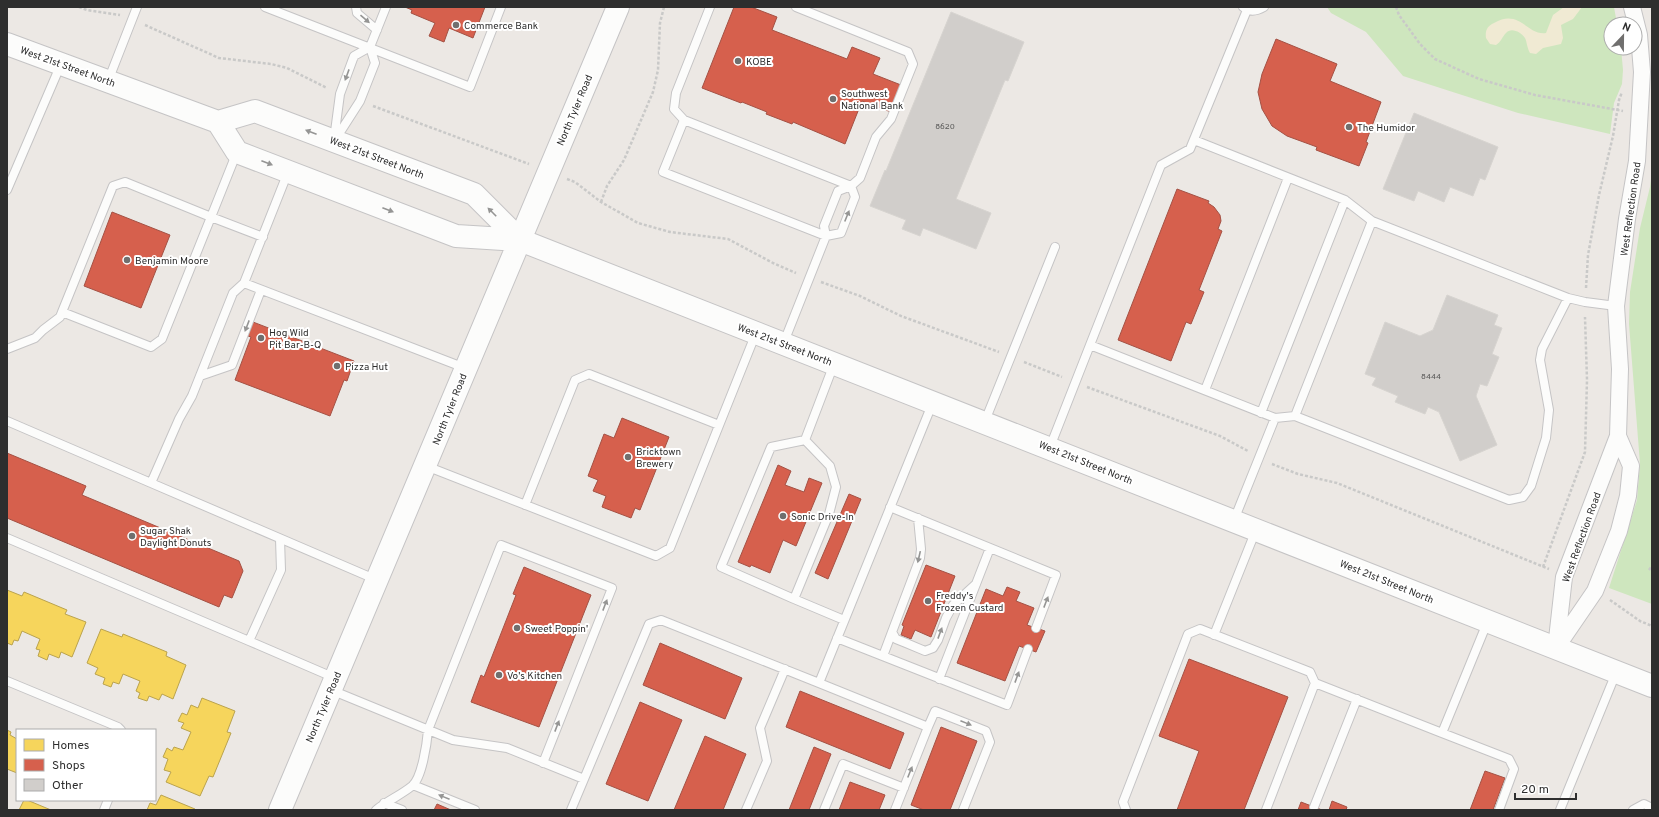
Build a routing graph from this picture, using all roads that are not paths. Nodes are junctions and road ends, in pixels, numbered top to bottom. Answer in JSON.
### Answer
{"nodes":[{"id":1,"x":136,"y":7,"type":"edge"},
{"id":2,"x":265,"y":7,"type":"edge"},
{"id":3,"x":356,"y":7,"type":"edge"},
{"id":4,"x":386,"y":7,"type":"edge"},
{"id":5,"x":501,"y":7,"type":"edge"},
{"id":6,"x":618,"y":7,"type":"edge"},
{"id":7,"x":710,"y":7,"type":"edge"},
{"id":8,"x":796,"y":7,"type":"edge"},
{"id":9,"x":1264,"y":7,"type":"edge"},
{"id":10,"x":1632,"y":7,"type":"edge"},
{"id":11,"x":1245,"y":8,"type":"edge"},
{"id":12,"x":377,"y":30,"type":"junction"},
{"id":13,"x":7,"y":44,"type":"edge"},
{"id":14,"x":370,"y":47,"type":"junction"},
{"id":15,"x":61,"y":63,"type":"junction"},
{"id":16,"x":108,"y":81,"type":"junction"},
{"id":17,"x":684,"y":120,"type":"junction"},
{"id":18,"x":218,"y":122,"type":"junction"},
{"id":19,"x":1194,"y":140,"type":"junction"},
{"id":20,"x":334,"y":141,"type":"junction"},
{"id":21,"x":237,"y":152,"type":"junction"},
{"id":22,"x":289,"y":172,"type":"junction"},
{"id":23,"x":10,"y":176,"type":"edge"},
{"id":24,"x":1288,"y":178,"type":"junction"},
{"id":25,"x":851,"y":186,"type":"junction"},
{"id":26,"x":7,"y":190,"type":"edge"},
{"id":27,"x":1345,"y":200,"type":"junction"},
{"id":28,"x":211,"y":217,"type":"junction"},
{"id":29,"x":1372,"y":221,"type":"junction"},
{"id":30,"x":826,"y":236,"type":"junction"},
{"id":31,"x":262,"y":237,"type":"junction"},
{"id":32,"x":520,"y":240,"type":"junction"},
{"id":33,"x":1055,"y":247,"type":"dead end"},
{"id":34,"x":244,"y":283,"type":"junction"},
{"id":35,"x":261,"y":290,"type":"junction"},
{"id":36,"x":1568,"y":298,"type":"junction"},
{"id":37,"x":1616,"y":306,"type":"junction"},
{"id":38,"x":62,"y":312,"type":"junction"},
{"id":39,"x":756,"y":333,"type":"junction"},
{"id":40,"x":784,"y":343,"type":"junction"},
{"id":41,"x":1090,"y":346,"type":"junction"},
{"id":42,"x":7,"y":349,"type":"edge"},
{"id":43,"x":834,"y":363,"type":"junction"},
{"id":44,"x":466,"y":368,"type":"junction"},
{"id":45,"x":200,"y":376,"type":"junction"},
{"id":46,"x":1205,"y":390,"type":"junction"},
{"id":47,"x":933,"y":402,"type":"junction"},
{"id":48,"x":1261,"y":413,"type":"junction"},
{"id":49,"x":1295,"y":416,"type":"junction"},
{"id":50,"x":1275,"y":418,"type":"junction"},
{"id":51,"x":7,"y":421,"type":"edge"},
{"id":52,"x":984,"y":422,"type":"junction"},
{"id":53,"x":720,"y":425,"type":"junction"},
{"id":54,"x":1618,"y":436,"type":"junction"},
{"id":55,"x":806,"y":440,"type":"junction"},
{"id":56,"x":1050,"y":448,"type":"junction"},
{"id":57,"x":426,"y":465,"type":"junction"},
{"id":58,"x":152,"y":483,"type":"junction"},
{"id":59,"x":525,"y":504,"type":"junction"},
{"id":60,"x":890,"y":507,"type":"junction"},
{"id":61,"x":918,"y":518,"type":"junction"},
{"id":62,"x":1234,"y":521,"type":"junction"},
{"id":63,"x":1256,"y":529,"type":"junction"},
{"id":64,"x":7,"y":538,"type":"edge"},
{"id":65,"x":280,"y":539,"type":"junction"},
{"id":66,"x":990,"y":548,"type":"junction"},
{"id":67,"x":377,"y":580,"type":"junction"},
{"id":68,"x":976,"y":584,"type":"junction"},
{"id":69,"x":794,"y":599,"type":"junction"},
{"id":70,"x":844,"y":620,"type":"junction"},
{"id":71,"x":1487,"y":621,"type":"junction"},
{"id":72,"x":1036,"y":628,"type":"dead end"},
{"id":73,"x":892,"y":632,"type":"junction"},
{"id":74,"x":1214,"y":635,"type":"junction"},
{"id":75,"x":837,"y":638,"type":"junction"},
{"id":76,"x":249,"y":642,"type":"junction"},
{"id":77,"x":1556,"y":648,"type":"junction"},
{"id":78,"x":1028,"y":649,"type":"dead end"},
{"id":79,"x":883,"y":656,"type":"junction"},
{"id":80,"x":785,"y":669,"type":"junction"},
{"id":81,"x":1616,"y":672,"type":"junction"},
{"id":82,"x":939,"y":679,"type":"junction"},
{"id":83,"x":7,"y":681,"type":"edge"},
{"id":84,"x":819,"y":683,"type":"junction"},
{"id":85,"x":1315,"y":683,"type":"junction"},
{"id":86,"x":333,"y":684,"type":"junction"},
{"id":87,"x":1652,"y":686,"type":"edge"},
{"id":88,"x":1357,"y":699,"type":"junction"},
{"id":89,"x":928,"y":727,"type":"junction"},
{"id":90,"x":120,"y":729,"type":"edge"},
{"id":91,"x":428,"y":730,"type":"junction"},
{"id":92,"x":1442,"y":733,"type":"junction"},
{"id":93,"x":543,"y":762,"type":"junction"},
{"id":94,"x":584,"y":779,"type":"junction"},
{"id":95,"x":413,"y":785,"type":"junction"},
{"id":96,"x":904,"y":788,"type":"junction"},
{"id":97,"x":384,"y":803,"type":"junction"},
{"id":98,"x":1314,"y":807,"type":"dead end"},
{"id":99,"x":1652,"y":808,"type":"edge"},
{"id":100,"x":280,"y":810,"type":"edge"},
{"id":101,"x":376,"y":810,"type":"edge"},
{"id":102,"x":402,"y":810,"type":"edge"},
{"id":103,"x":475,"y":810,"type":"edge"},
{"id":104,"x":571,"y":810,"type":"edge"},
{"id":105,"x":746,"y":810,"type":"edge"},
{"id":106,"x":824,"y":810,"type":"edge"},
{"id":107,"x":895,"y":810,"type":"edge"},
{"id":108,"x":963,"y":810,"type":"edge"},
{"id":109,"x":1126,"y":810,"type":"edge"},
{"id":110,"x":1266,"y":810,"type":"edge"},
{"id":111,"x":1499,"y":810,"type":"edge"},
{"id":112,"x":1560,"y":810,"type":"edge"},
{"id":113,"x":1633,"y":810,"type":"edge"}],
"edges":[{"from":1,"to":16,"type":"lane"},
{"from":2,"to":14,"type":"lane"},
{"from":3,"to":12,"type":"lane","one_way":true},
{"from":4,"to":12,"type":"lane"},
{"from":5,"to":14,"type":"lane"},
{"from":6,"to":32,"type":"main road","name":"North Tyler Road"},
{"from":7,"to":17,"type":"lane"},
{"from":8,"to":25,"type":"lane"},
{"from":9,"to":11,"type":"lane"},
{"from":10,"to":37,"type":"street","name":"West Reflection Road"},
{"from":11,"to":19,"type":"lane"},
{"from":12,"to":14,"type":"lane"},
{"from":13,"to":15,"type":"main road","name":"West 21st Street North"},
{"from":14,"to":20,"type":"lane"},
{"from":14,"to":20,"type":"lane","one_way":true},
{"from":15,"to":16,"type":"main road","name":"West 21st Street North"},
{"from":15,"to":23,"type":"lane"},
{"from":16,"to":18,"type":"main road","name":"West 21st Street North"},
{"from":17,"to":25,"type":"lane"},
{"from":17,"to":30,"type":"lane"},
{"from":20,"to":18,"type":"main road","name":"West 21st Street North","one_way":true},
{"from":18,"to":21,"type":"main road"},
{"from":19,"to":24,"type":"lane"},
{"from":19,"to":41,"type":"lane"},
{"from":32,"to":20,"type":"main road","name":"West 21st Street North","one_way":true},
{"from":21,"to":22,"type":"main road","name":"West 21st Street North","one_way":true},
{"from":21,"to":28,"type":"lane"},
{"from":22,"to":31,"type":"lane"},
{"from":22,"to":32,"type":"main road","name":"West 21st Street North","one_way":true},
{"from":23,"to":26,"type":"lane"},
{"from":24,"to":27,"type":"lane"},
{"from":24,"to":46,"type":"lane"},
{"from":25,"to":30,"type":"lane"},
{"from":30,"to":25,"type":"lane","one_way":true},
{"from":27,"to":29,"type":"lane"},
{"from":27,"to":48,"type":"lane"},
{"from":28,"to":31,"type":"lane"},
{"from":28,"to":38,"type":"lane"},
{"from":28,"to":38,"type":"lane"},
{"from":29,"to":36,"type":"lane"},
{"from":29,"to":49,"type":"lane"},
{"from":30,"to":40,"type":"lane"},
{"from":31,"to":34,"type":"lane"},
{"from":32,"to":39,"type":"main road","name":"West 21st Street North"},
{"from":32,"to":44,"type":"main road","name":"North Tyler Road"},
{"from":33,"to":52,"type":"lane"},
{"from":34,"to":35,"type":"lane"},
{"from":34,"to":45,"type":"lane"},
{"from":35,"to":44,"type":"lane"},
{"from":35,"to":45,"type":"lane","one_way":true},
{"from":36,"to":37,"type":"lane"},
{"from":36,"to":49,"type":"lane"},
{"from":37,"to":54,"type":"street","name":"West Reflection Road"},
{"from":38,"to":42,"type":"lane"},
{"from":39,"to":40,"type":"main road","name":"West 21st Street North"},
{"from":39,"to":53,"type":"lane"},
{"from":40,"to":43,"type":"main road","name":"West 21st Street North"},
{"from":41,"to":46,"type":"lane"},
{"from":41,"to":56,"type":"lane"},
{"from":43,"to":47,"type":"main road","name":"West 21st Street North"},
{"from":43,"to":55,"type":"lane"},
{"from":44,"to":57,"type":"main road","name":"North Tyler Road"},
{"from":45,"to":58,"type":"lane"},
{"from":46,"to":48,"type":"lane"},
{"from":47,"to":52,"type":"main road","name":"West 21st Street North"},
{"from":47,"to":60,"type":"lane"},
{"from":48,"to":50,"type":"lane"},
{"from":49,"to":50,"type":"lane"},
{"from":50,"to":62,"type":"lane"},
{"from":51,"to":58,"type":"lane"},
{"from":52,"to":56,"type":"main road","name":"West 21st Street North"},
{"from":53,"to":59,"type":"lane"},
{"from":53,"to":59,"type":"lane"},
{"from":54,"to":77,"type":"street","name":"West Reflection Road"},
{"from":54,"to":77,"type":"street","name":"West Reflection Road"},
{"from":55,"to":69,"type":"lane"},
{"from":55,"to":69,"type":"lane"},
{"from":56,"to":62,"type":"main road","name":"West 21st Street North"},
{"from":57,"to":59,"type":"lane"},
{"from":57,"to":67,"type":"main road","name":"North Tyler Road"},
{"from":58,"to":65,"type":"lane"},
{"from":60,"to":61,"type":"lane"},
{"from":60,"to":70,"type":"lane"},
{"from":61,"to":66,"type":"lane"},
{"from":61,"to":73,"type":"lane","one_way":true},
{"from":62,"to":63,"type":"main road","name":"West 21st Street North"},
{"from":63,"to":71,"type":"main road","name":"West 21st Street North"},
{"from":63,"to":74,"type":"lane"},
{"from":64,"to":76,"type":"lane"},
{"from":65,"to":67,"type":"lane"},
{"from":65,"to":76,"type":"lane"},
{"from":66,"to":68,"type":"lane"},
{"from":72,"to":66,"type":"lane","one_way":true},
{"from":67,"to":86,"type":"main road","name":"North Tyler Road"},
{"from":73,"to":68,"type":"lane","one_way":true},
{"from":68,"to":82,"type":"lane"},
{"from":69,"to":70,"type":"lane"},
{"from":70,"to":75,"type":"lane"},
{"from":71,"to":77,"type":"main road","name":"West 21st Street North"},
{"from":71,"to":92,"type":"lane"},
{"from":73,"to":79,"type":"lane"},
{"from":74,"to":85,"type":"lane"},
{"from":74,"to":109,"type":"lane"},
{"from":75,"to":79,"type":"lane"},
{"from":75,"to":84,"type":"lane"},
{"from":76,"to":86,"type":"lane"},
{"from":77,"to":81,"type":"main road","name":"West 21st Street North"},
{"from":82,"to":78,"type":"lane","one_way":true},
{"from":79,"to":82,"type":"lane"},
{"from":80,"to":84,"type":"lane"},
{"from":80,"to":94,"type":"lane"},
{"from":80,"to":105,"type":"lane"},
{"from":81,"to":87,"type":"main road","name":"West 21st Street North"},
{"from":81,"to":112,"type":"lane"},
{"from":83,"to":90,"type":"lane"},
{"from":84,"to":89,"type":"lane"},
{"from":85,"to":88,"type":"lane"},
{"from":85,"to":110,"type":"lane"},
{"from":86,"to":91,"type":"lane"},
{"from":86,"to":100,"type":"main road","name":"North Tyler Road"},
{"from":88,"to":92,"type":"lane"},
{"from":88,"to":98,"type":"lane"},
{"from":96,"to":89,"type":"lane","one_way":true},
{"from":89,"to":108,"type":"lane","one_way":true},
{"from":91,"to":93,"type":"lane"},
{"from":93,"to":91,"type":"lane","one_way":true},
{"from":91,"to":95,"type":"lane"},
{"from":92,"to":111,"type":"lane"},
{"from":93,"to":94,"type":"lane"},
{"from":94,"to":104,"type":"lane"},
{"from":95,"to":97,"type":"lane"},
{"from":103,"to":95,"type":"lane","one_way":true},
{"from":96,"to":106,"type":"lane"},
{"from":96,"to":107,"type":"lane"},
{"from":97,"to":101,"type":"lane"},
{"from":97,"to":102,"type":"lane"},
{"from":99,"to":113,"type":"lane"}]}
